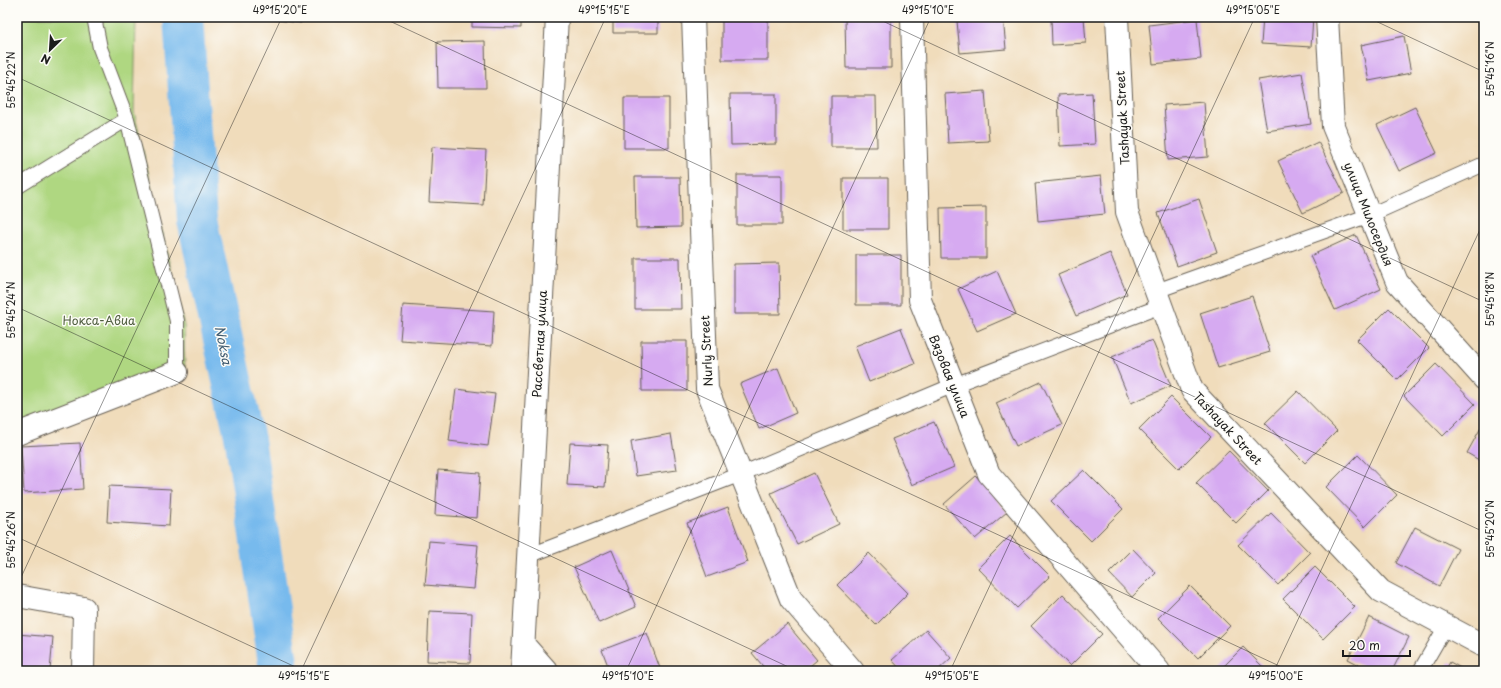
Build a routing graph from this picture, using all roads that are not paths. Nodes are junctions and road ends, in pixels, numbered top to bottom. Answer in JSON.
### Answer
{"nodes":[{"id":1,"x":94,"y":17,"type":"edge"},
{"id":2,"x":557,"y":17,"type":"edge"},
{"id":3,"x":693,"y":17,"type":"edge"},
{"id":4,"x":912,"y":17,"type":"edge"},
{"id":5,"x":1117,"y":17,"type":"edge"},
{"id":6,"x":1327,"y":17,"type":"edge"},
{"id":7,"x":127,"y":119,"type":"junction"},
{"id":8,"x":1484,"y":164,"type":"edge"},
{"id":9,"x":17,"y":187,"type":"edge"},
{"id":10,"x":1370,"y":215,"type":"junction"},
{"id":11,"x":1158,"y":298,"type":"junction"},
{"id":12,"x":177,"y":372,"type":"joint"},
{"id":13,"x":1484,"y":379,"type":"edge"},
{"id":14,"x":954,"y":385,"type":"junction"},
{"id":15,"x":17,"y":434,"type":"edge"},
{"id":16,"x":741,"y":474,"type":"junction"},
{"id":17,"x":528,"y":556,"type":"junction"},
{"id":18,"x":17,"y":596,"type":"edge"},
{"id":19,"x":1446,"y":626,"type":"junction"},
{"id":20,"x":524,"y":645,"type":"junction"},
{"id":21,"x":1484,"y":646,"type":"edge"},
{"id":22,"x":83,"y":671,"type":"edge"},
{"id":23,"x":522,"y":671,"type":"edge"},
{"id":24,"x":547,"y":671,"type":"edge"},
{"id":25,"x":853,"y":671,"type":"edge"},
{"id":26,"x":1159,"y":671,"type":"edge"},
{"id":27,"x":1420,"y":671,"type":"edge"}],
"edges":[{"from":1,"to":7,"type":"lane"},
{"from":2,"to":17,"type":"street","name":"Рассветная улица"},
{"from":3,"to":16,"type":"street","name":"Nurly Street"},
{"from":4,"to":14,"type":"street","name":"Вязовая улица"},
{"from":5,"to":11,"type":"street","name":"Tashayak Street"},
{"from":6,"to":10,"type":"street","name":"улица Милосердия"},
{"from":7,"to":9,"type":"lane"},
{"from":7,"to":12,"type":"lane"},
{"from":8,"to":10,"type":"lane"},
{"from":10,"to":11,"type":"lane"},
{"from":10,"to":13,"type":"street","name":"улица Милосердия"},
{"from":11,"to":14,"type":"lane"},
{"from":11,"to":19,"type":"street","name":"Tashayak Street"},
{"from":12,"to":15,"type":"street"},
{"from":14,"to":16,"type":"lane"},
{"from":14,"to":26,"type":"street","name":"Вязовая улица"},
{"from":16,"to":17,"type":"lane"},
{"from":16,"to":25,"type":"street","name":"Nurly Street"},
{"from":17,"to":20,"type":"street","name":"Рассветная улица"},
{"from":18,"to":22,"type":"street"},
{"from":19,"to":21,"type":"street","name":"Tashayak Street"},
{"from":19,"to":27,"type":"lane"},
{"from":20,"to":23,"type":"street","name":"Рассветная улица"},
{"from":20,"to":24,"type":"street"}]}
